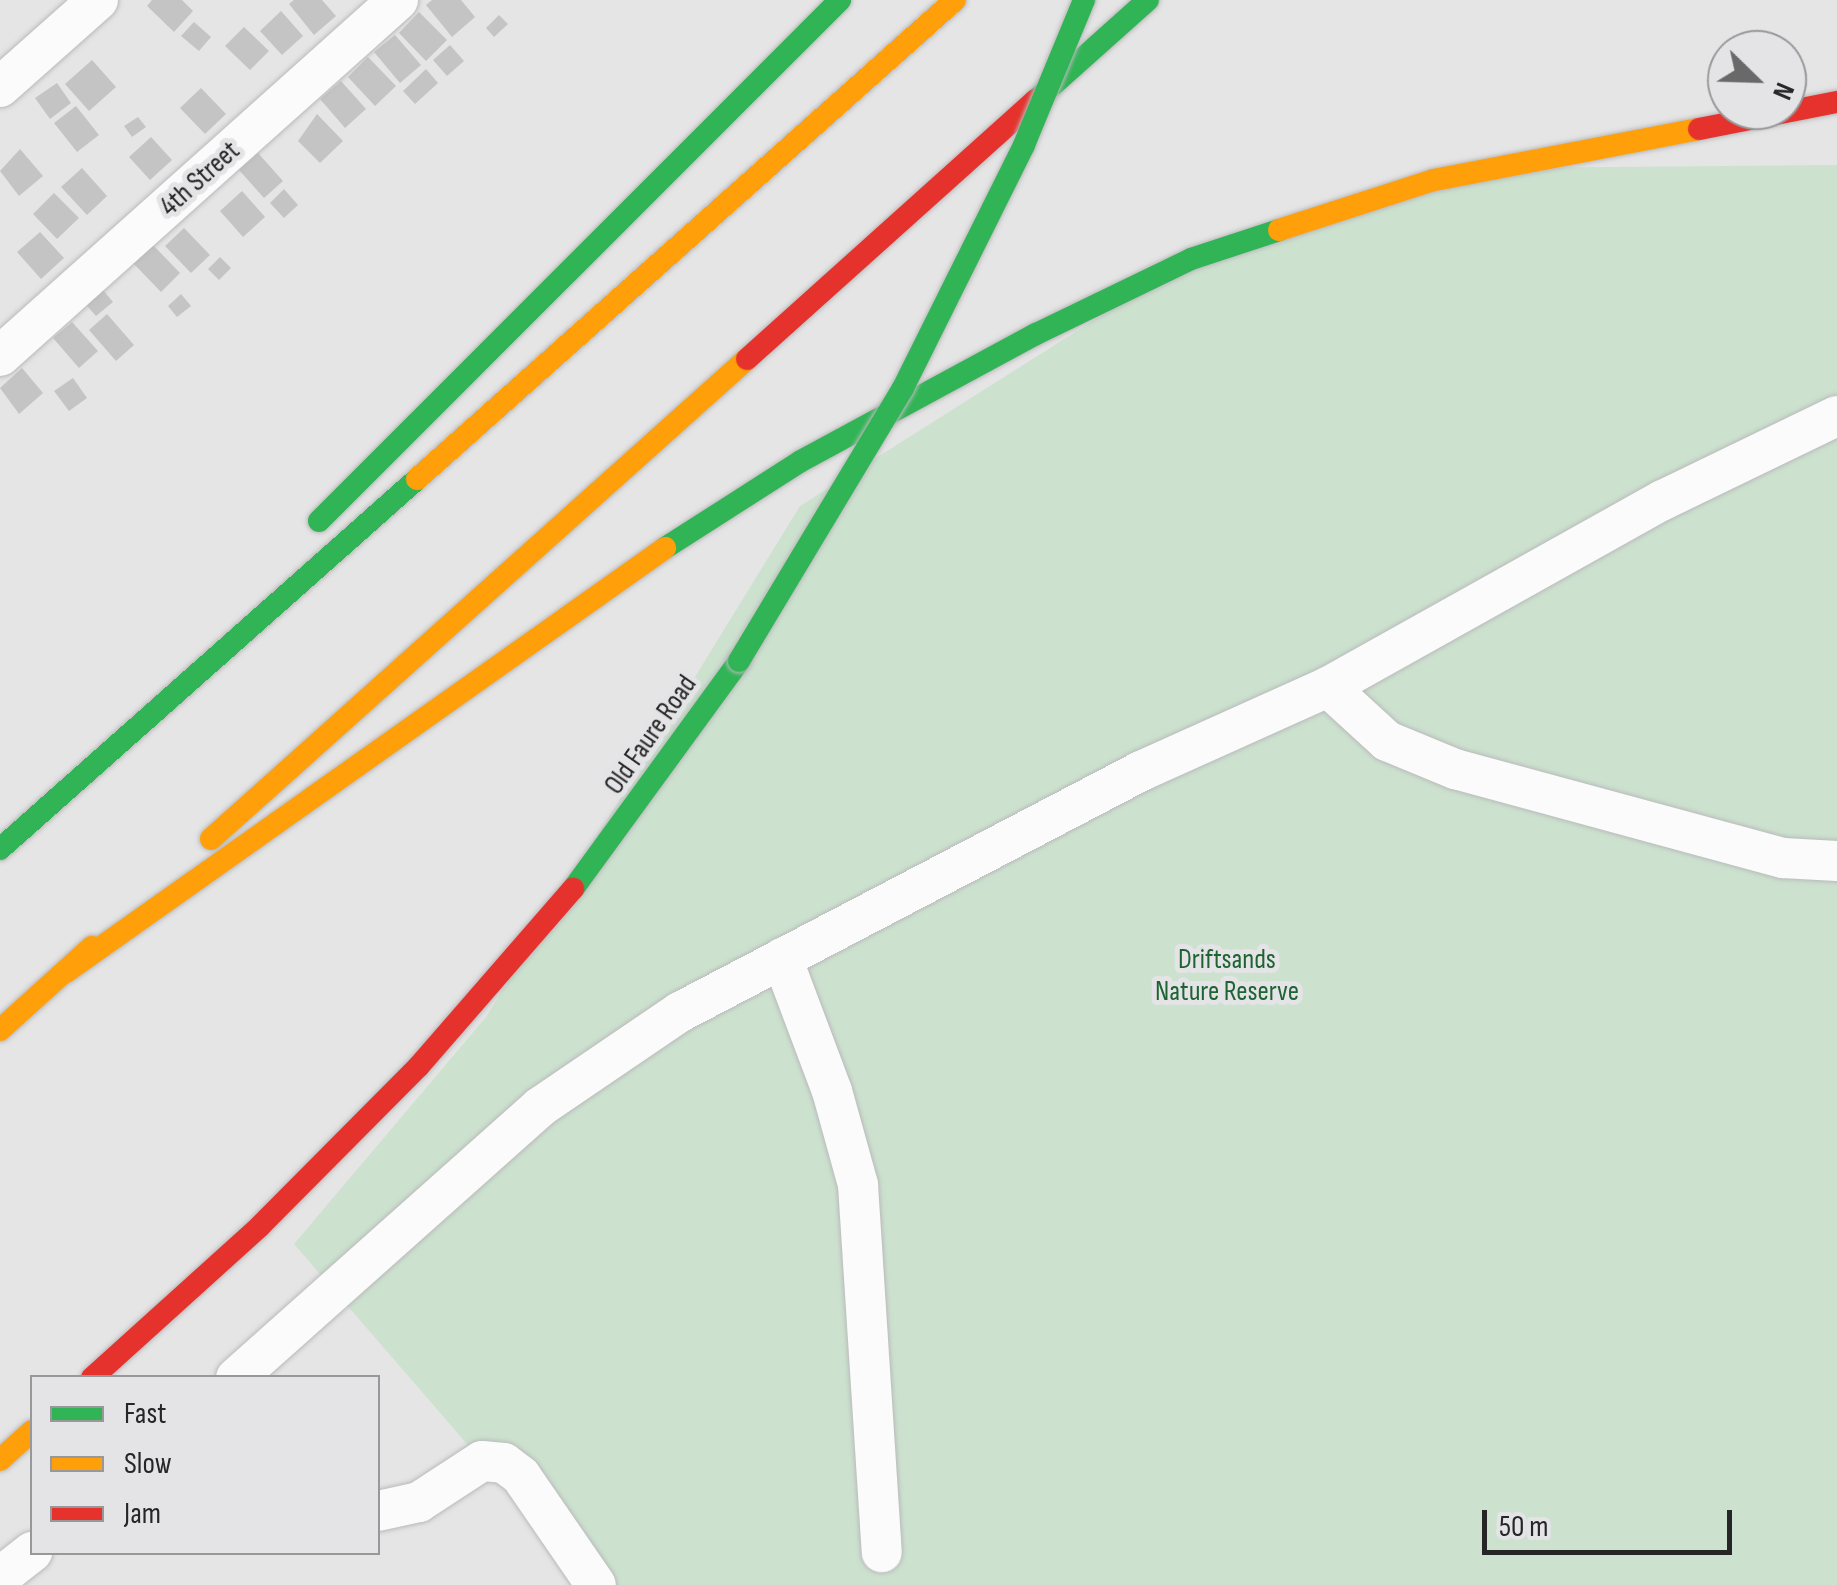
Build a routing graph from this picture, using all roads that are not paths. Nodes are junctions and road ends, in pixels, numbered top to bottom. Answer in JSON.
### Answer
{"nodes":[{"id":1,"x":98,"y":0,"type":"edge"},
{"id":2,"x":398,"y":0,"type":"edge"},
{"id":3,"x":840,"y":0,"type":"edge"},
{"id":4,"x":955,"y":0,"type":"edge"},
{"id":5,"x":1084,"y":0,"type":"edge"},
{"id":6,"x":1148,"y":0,"type":"edge"},
{"id":7,"x":0,"y":87,"type":"edge"},
{"id":8,"x":1837,"y":102,"type":"edge"},
{"id":9,"x":1793,"y":136,"type":"dead end"},
{"id":10,"x":1661,"y":138,"type":"junction"},
{"id":11,"x":0,"y":356,"type":"edge"},
{"id":12,"x":1837,"y":416,"type":"edge"},
{"id":13,"x":226,"y":642,"type":"junction"},
{"id":14,"x":1328,"y":687,"type":"junction"},
{"id":15,"x":0,"y":849,"type":"edge"},
{"id":16,"x":1837,"y":861,"type":"edge"},
{"id":17,"x":782,"y":958,"type":"junction"},
{"id":18,"x":66,"y":972,"type":"junction"},
{"id":19,"x":0,"y":1030,"type":"edge"},
{"id":20,"x":257,"y":1370,"type":"edge"},
{"id":21,"x":95,"y":1375,"type":"edge"},
{"id":22,"x":30,"y":1433,"type":"edge"},
{"id":23,"x":0,"y":1460,"type":"edge"},
{"id":24,"x":380,"y":1510,"type":"edge"},
{"id":25,"x":882,"y":1552,"type":"dead end"},
{"id":26,"x":30,"y":1554,"type":"edge"},
{"id":27,"x":0,"y":1577,"type":"edge"},
{"id":28,"x":596,"y":1585,"type":"edge"}],
"edges":[{"from":1,"to":7,"type":"street"},
{"from":2,"to":11,"type":"street","name":"4th Street"},
{"from":3,"to":13,"type":"main road"},
{"from":4,"to":13,"type":"main road"},
{"from":5,"to":21,"type":"main road","name":"Old Faure Road","bridge":true},
{"from":6,"to":18,"type":"main road"},
{"from":8,"to":10,"type":"main road"},
{"from":9,"to":10,"type":"main road"},
{"from":10,"to":18,"type":"main road"},
{"from":12,"to":14,"type":"street"},
{"from":13,"to":15,"type":"main road"},
{"from":14,"to":16,"type":"street"},
{"from":14,"to":17,"type":"street"},
{"from":17,"to":20,"type":"street"},
{"from":17,"to":25,"type":"street"},
{"from":18,"to":19,"type":"main road"},
{"from":22,"to":23,"type":"main road"},
{"from":24,"to":28,"type":"street"},
{"from":26,"to":27,"type":"street"}]}
